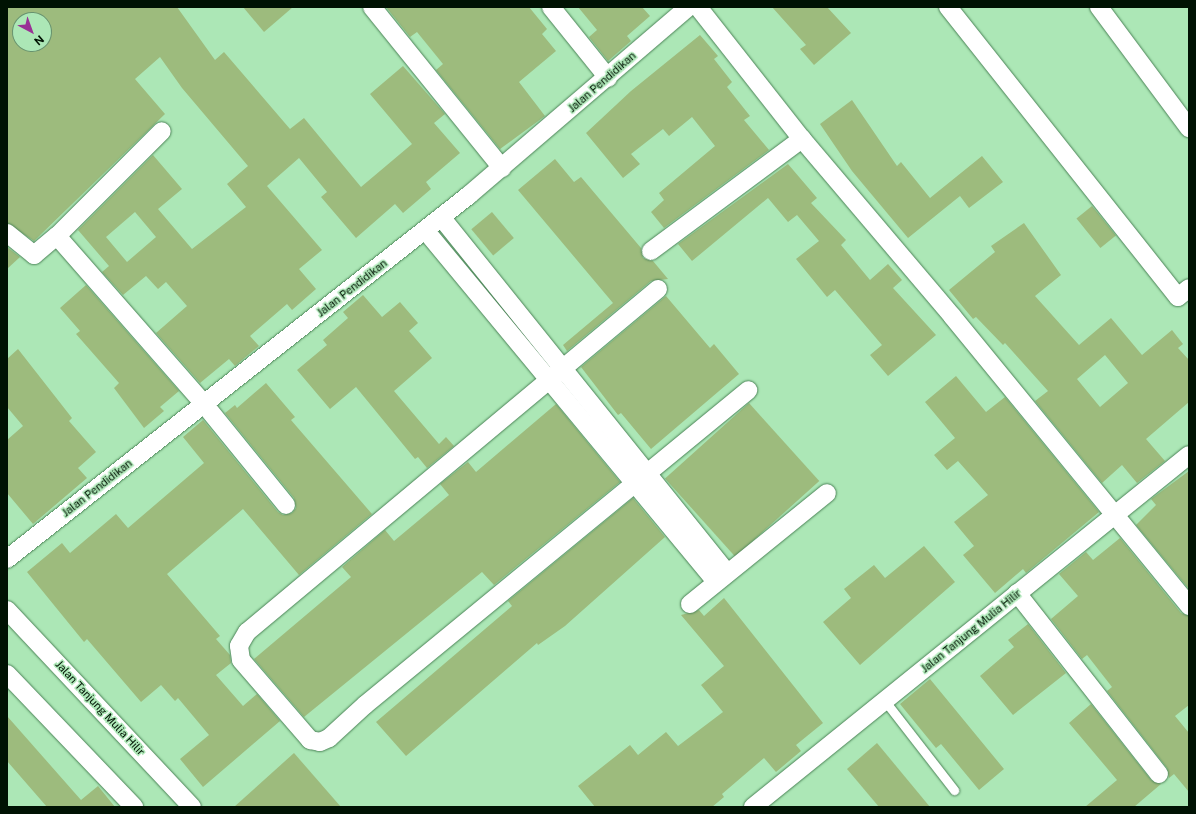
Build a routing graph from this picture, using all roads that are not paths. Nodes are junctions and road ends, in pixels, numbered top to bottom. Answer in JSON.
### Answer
{"nodes":[{"id":1,"x":372,"y":7,"type":"edge"},
{"id":2,"x":551,"y":7,"type":"edge"},
{"id":3,"x":688,"y":7,"type":"edge"},
{"id":4,"x":698,"y":7,"type":"edge"},
{"id":5,"x":948,"y":7,"type":"edge"},
{"id":6,"x":1099,"y":7,"type":"edge"},
{"id":7,"x":608,"y":78,"type":"junction"},
{"id":8,"x":1189,"y":128,"type":"edge"},
{"id":9,"x":162,"y":131,"type":"dead end"},
{"id":10,"x":802,"y":139,"type":"junction"},
{"id":11,"x":502,"y":168,"type":"junction"},
{"id":12,"x":442,"y":217,"type":"junction"},
{"id":13,"x":425,"y":230,"type":"junction"},
{"id":14,"x":7,"y":233,"type":"edge"},
{"id":15,"x":57,"y":236,"type":"junction"},
{"id":16,"x":651,"y":251,"type":"dead end"},
{"id":17,"x":1189,"y":288,"type":"edge"},
{"id":18,"x":658,"y":290,"type":"dead end"},
{"id":19,"x":564,"y":369,"type":"junction"},
{"id":20,"x":548,"y":382,"type":"junction"},
{"id":21,"x":748,"y":390,"type":"dead end"},
{"id":22,"x":204,"y":404,"type":"junction"},
{"id":23,"x":1189,"y":455,"type":"edge"},
{"id":24,"x":647,"y":472,"type":"junction"},
{"id":25,"x":633,"y":485,"type":"junction"},
{"id":26,"x":827,"y":493,"type":"dead end"},
{"id":27,"x":286,"y":505,"type":"dead end"},
{"id":28,"x":1115,"y":513,"type":"junction"},
{"id":29,"x":7,"y":559,"type":"edge"},
{"id":30,"x":722,"y":577,"type":"junction"},
{"id":31,"x":1017,"y":593,"type":"junction"},
{"id":32,"x":690,"y":604,"type":"dead end"},
{"id":33,"x":1189,"y":606,"type":"edge"},
{"id":34,"x":7,"y":610,"type":"edge"},
{"id":35,"x":7,"y":674,"type":"edge"},
{"id":36,"x":885,"y":701,"type":"junction"},
{"id":37,"x":1159,"y":774,"type":"dead end"},
{"id":38,"x":954,"y":790,"type":"dead end"},
{"id":39,"x":757,"y":806,"type":"edge"},
{"id":40,"x":134,"y":807,"type":"edge"},
{"id":41,"x":192,"y":807,"type":"edge"}],
"edges":[{"from":1,"to":11,"type":"street"},
{"from":2,"to":7,"type":"street"},
{"from":3,"to":7,"type":"street","name":"Jalan Pendidikan"},
{"from":4,"to":10,"type":"street"},
{"from":5,"to":17,"type":"street"},
{"from":6,"to":8,"type":"street"},
{"from":7,"to":11,"type":"street","name":"Jalan Pendidikan"},
{"from":9,"to":15,"type":"street"},
{"from":10,"to":16,"type":"street"},
{"from":10,"to":28,"type":"street"},
{"from":11,"to":12,"type":"street","name":"Jalan Pendidikan"},
{"from":12,"to":13,"type":"street","name":"Jalan Pendidikan"},
{"from":12,"to":19,"type":"street"},
{"from":13,"to":20,"type":"street"},
{"from":13,"to":22,"type":"street","name":"Jalan Pendidikan"},
{"from":14,"to":15,"type":"street"},
{"from":15,"to":22,"type":"street"},
{"from":18,"to":19,"type":"street"},
{"from":19,"to":20,"type":"street"},
{"from":19,"to":24,"type":"street"},
{"from":20,"to":25,"type":"street"},
{"from":20,"to":25,"type":"street"},
{"from":21,"to":24,"type":"street"},
{"from":22,"to":27,"type":"street"},
{"from":22,"to":29,"type":"street","name":"Jalan Pendidikan"},
{"from":23,"to":28,"type":"street","name":"Jalan Tanjung Mulia Hilir"},
{"from":24,"to":25,"type":"street"},
{"from":24,"to":30,"type":"street"},
{"from":25,"to":30,"type":"street"},
{"from":26,"to":30,"type":"street"},
{"from":28,"to":31,"type":"street","name":"Jalan Tanjung Mulia Hilir"},
{"from":28,"to":33,"type":"street"},
{"from":30,"to":32,"type":"street"},
{"from":31,"to":36,"type":"street","name":"Jalan Tanjung Mulia Hilir"},
{"from":31,"to":37,"type":"street"},
{"from":34,"to":41,"type":"street","name":"Jalan Tanjung Mulia Hilir"},
{"from":35,"to":40,"type":"street"},
{"from":36,"to":38,"type":"lane"},
{"from":36,"to":39,"type":"street","name":"Jalan Tanjung Mulia Hilir"}]}
